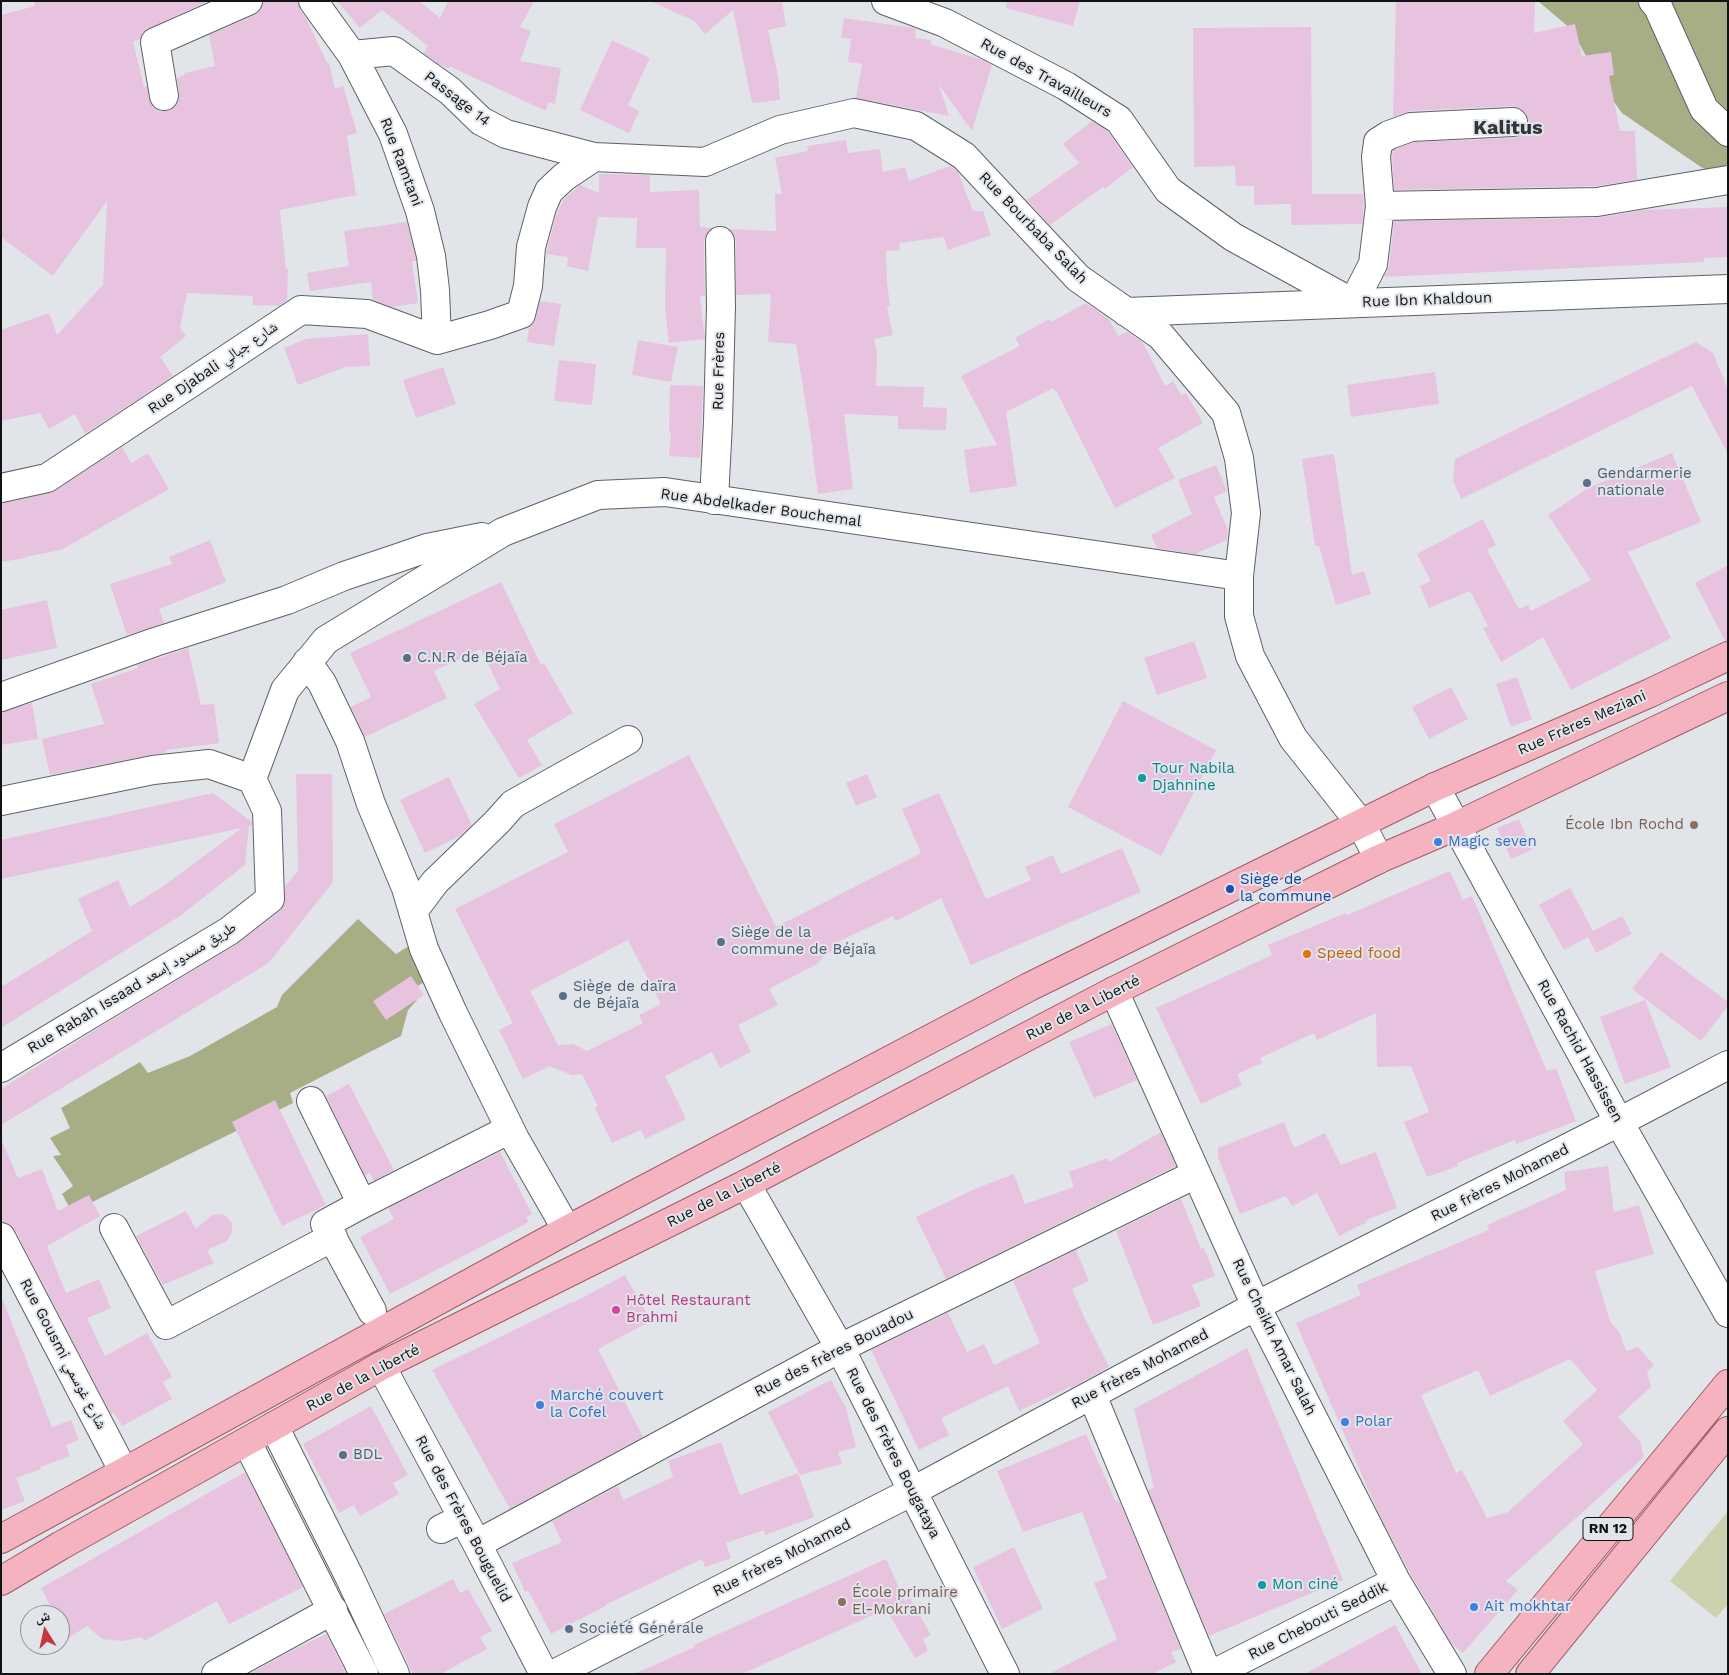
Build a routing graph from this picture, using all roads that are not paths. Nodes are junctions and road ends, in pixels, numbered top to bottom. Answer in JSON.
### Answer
{"nodes":[{"id":1,"x":248,"y":1,"type":"edge"},
{"id":2,"x":313,"y":1,"type":"edge"},
{"id":3,"x":886,"y":1,"type":"edge"},
{"id":4,"x":1653,"y":1,"type":"edge"},
{"id":5,"x":352,"y":55,"type":"junction"},
{"id":6,"x":164,"y":96,"type":"dead end"},
{"id":7,"x":1513,"y":122,"type":"dead end"},
{"id":8,"x":1728,"y":132,"type":"edge"},
{"id":9,"x":594,"y":157,"type":"junction"},
{"id":10,"x":1728,"y":180,"type":"edge"},
{"id":11,"x":1380,"y":206,"type":"junction"},
{"id":12,"x":720,"y":241,"type":"dead end"},
{"id":13,"x":1728,"y":289,"type":"edge"},
{"id":14,"x":1353,"y":303,"type":"junction"},
{"id":15,"x":1126,"y":312,"type":"junction"},
{"id":16,"x":438,"y":340,"type":"junction"},
{"id":17,"x":1,"y":488,"type":"edge"},
{"id":18,"x":714,"y":500,"type":"junction"},
{"id":19,"x":503,"y":532,"type":"junction"},
{"id":20,"x":1239,"y":576,"type":"junction"},
{"id":21,"x":1728,"y":656,"type":"edge"},
{"id":22,"x":308,"y":662,"type":"junction"},
{"id":23,"x":1728,"y":696,"type":"edge"},
{"id":24,"x":1,"y":697,"type":"edge"},
{"id":25,"x":628,"y":740,"type":"dead end"},
{"id":26,"x":252,"y":779,"type":"junction"},
{"id":27,"x":1435,"y":787,"type":"junction"},
{"id":28,"x":1,"y":801,"type":"edge"},
{"id":29,"x":1360,"y":824,"type":"junction"},
{"id":30,"x":1456,"y":826,"type":"junction"},
{"id":31,"x":1379,"y":858,"type":"junction"},
{"id":32,"x":414,"y":910,"type":"junction"},
{"id":33,"x":1114,"y":991,"type":"junction"},
{"id":34,"x":1728,"y":1065,"type":"edge"},
{"id":35,"x":1,"y":1068,"type":"edge"},
{"id":36,"x":311,"y":1101,"type":"dead end"},
{"id":37,"x":1619,"y":1122,"type":"junction"},
{"id":38,"x":510,"y":1129,"type":"junction"},
{"id":39,"x":1196,"y":1174,"type":"junction"},
{"id":40,"x":746,"y":1184,"type":"junction"},
{"id":41,"x":362,"y":1204,"type":"junction"},
{"id":42,"x":114,"y":1228,"type":"dead end"},
{"id":43,"x":567,"y":1230,"type":"junction"},
{"id":44,"x":1,"y":1237,"type":"edge"},
{"id":45,"x":333,"y":1237,"type":"junction"},
{"id":46,"x":1256,"y":1306,"type":"junction"},
{"id":47,"x":372,"y":1311,"type":"dead end"},
{"id":48,"x":1728,"y":1313,"type":"edge"},
{"id":49,"x":840,"y":1348,"type":"junction"},
{"id":50,"x":381,"y":1366,"type":"junction"},
{"id":51,"x":1728,"y":1384,"type":"edge"},
{"id":52,"x":1092,"y":1394,"type":"junction"},
{"id":53,"x":274,"y":1426,"type":"junction"},
{"id":54,"x":1728,"y":1431,"type":"edge"},
{"id":55,"x":246,"y":1442,"type":"junction"},
{"id":56,"x":124,"y":1472,"type":"junction"},
{"id":57,"x":913,"y":1491,"type":"junction"},
{"id":58,"x":1,"y":1540,"type":"edge"},
{"id":59,"x":477,"y":1544,"type":"junction"},
{"id":60,"x":1,"y":1581,"type":"edge"},
{"id":61,"x":1396,"y":1581,"type":"junction"},
{"id":62,"x":332,"y":1610,"type":"junction"},
{"id":63,"x":216,"y":1674,"type":"edge"},
{"id":64,"x":364,"y":1674,"type":"edge"},
{"id":65,"x":395,"y":1674,"type":"edge"},
{"id":66,"x":544,"y":1674,"type":"edge"},
{"id":67,"x":554,"y":1674,"type":"edge"},
{"id":68,"x":1005,"y":1674,"type":"edge"},
{"id":69,"x":1208,"y":1674,"type":"edge"},
{"id":70,"x":1213,"y":1674,"type":"edge"},
{"id":71,"x":1452,"y":1674,"type":"edge"},
{"id":72,"x":1488,"y":1674,"type":"edge"},
{"id":73,"x":1530,"y":1674,"type":"edge"}],
"edges":[{"from":1,"to":6,"type":"street"},
{"from":2,"to":5,"type":"street","name":"Rue Ramtani"},
{"from":3,"to":14,"type":"street","name":"Rue des Travailleurs"},
{"from":4,"to":8,"type":"street"},
{"from":5,"to":9,"type":"street","name":"Passage 14"},
{"from":5,"to":16,"type":"street","name":"Rue Ramtani"},
{"from":7,"to":11,"type":"street"},
{"from":9,"to":15,"type":"street","name":"Rue Bourbaba Salah"},
{"from":9,"to":16,"type":"street"},
{"from":10,"to":11,"type":"street"},
{"from":11,"to":14,"type":"street"},
{"from":12,"to":18,"type":"street","name":"Rue Frères"},
{"from":13,"to":14,"type":"street","name":"Rue Ibn Khaldoun"},
{"from":14,"to":15,"type":"street","name":"Rue Ibn Khaldoun"},
{"from":15,"to":20,"type":"street","name":"Rue Bourbaba Salah"},
{"from":16,"to":17,"type":"street","name":"Rue Djabali شارع جبالي"},
{"from":18,"to":19,"type":"street","name":"Rue Abdelkader Bouchemal"},
{"from":18,"to":20,"type":"street","name":"Rue Abdelkader Bouchemal"},
{"from":19,"to":22,"type":"street","name":"Rue Abdelkader Bouchemal"},
{"from":19,"to":24,"type":"street"},
{"from":20,"to":29,"type":"street","name":"Rue Bourbaba Salah"},
{"from":21,"to":27,"type":"main road","name":"Rue Frères Meziani"},
{"from":22,"to":26,"type":"street","name":"Rue Abdelkader Bouchemal"},
{"from":22,"to":32,"type":"street"},
{"from":23,"to":30,"type":"main road"},
{"from":25,"to":32,"type":"street"},
{"from":26,"to":28,"type":"street"},
{"from":26,"to":35,"type":"street","name":"Rue Rabah Issaad طريق مسدود إسعد"},
{"from":27,"to":29,"type":"main road","name":"Rue de la Liberté"},
{"from":27,"to":30,"type":"street","name":"Rue Rachid Hassissen"},
{"from":29,"to":31,"type":"street","name":"Rue Bourbaba Salah"},
{"from":29,"to":43,"type":"main road","name":"Rue de la Liberté"},
{"from":30,"to":31,"type":"main road","name":"Rue de la Liberté"},
{"from":30,"to":37,"type":"street","name":"Rue Rachid Hassissen"},
{"from":31,"to":33,"type":"main road","name":"Rue de la Liberté"},
{"from":32,"to":38,"type":"street"},
{"from":33,"to":39,"type":"street","name":"Rue Cheikh Amar Salah"},
{"from":33,"to":40,"type":"main road","name":"Rue de la Liberté"},
{"from":34,"to":37,"type":"street","name":"Rue frères Mohamed"},
{"from":36,"to":41,"type":"street"},
{"from":37,"to":46,"type":"street","name":"Rue frères Mohamed"},
{"from":37,"to":48,"type":"street","name":"Rue Rachid Hassissen"},
{"from":38,"to":41,"type":"street"},
{"from":38,"to":43,"type":"street"},
{"from":39,"to":46,"type":"street","name":"Rue Cheikh Amar Salah"},
{"from":39,"to":49,"type":"street","name":"Rue des frères Bouadou"},
{"from":40,"to":49,"type":"street","name":"Rue des Frères Bougataya"},
{"from":40,"to":50,"type":"main road","name":"Rue de la Liberté"},
{"from":41,"to":45,"type":"street"},
{"from":42,"to":45,"type":"street"},
{"from":43,"to":56,"type":"main road","name":"Rue de la Liberté"},
{"from":44,"to":56,"type":"street","name":"Rue Gousmi شارع غوسمي"},
{"from":45,"to":47,"type":"street"},
{"from":46,"to":52,"type":"street","name":"Rue frères Mohamed"},
{"from":46,"to":61,"type":"street","name":"Rue Cheikh Amar Salah"},
{"from":49,"to":57,"type":"street","name":"Rue des Frères Bougataya"},
{"from":49,"to":59,"type":"street","name":"Rue des frères Bouadou"},
{"from":50,"to":53,"type":"main road","name":"Rue de la Liberté"},
{"from":50,"to":59,"type":"street","name":"Rue des Frères Bouguelid"},
{"from":51,"to":72,"type":"main road","number":"RN 12"},
{"from":52,"to":57,"type":"street","name":"Rue frères Mohamed"},
{"from":52,"to":69,"type":"street"},
{"from":53,"to":55,"type":"main road","name":"Rue de la Liberté"},
{"from":53,"to":65,"type":"street"},
{"from":54,"to":73,"type":"main road","number":"RN 12"},
{"from":55,"to":60,"type":"main road","name":"Rue de la Liberté"},
{"from":55,"to":62,"type":"street"},
{"from":56,"to":58,"type":"main road","name":"Rue de la Liberté"},
{"from":57,"to":67,"type":"street","name":"Rue frères Mohamed"},
{"from":57,"to":68,"type":"street","name":"Rue des Frères Bougataya"},
{"from":59,"to":66,"type":"street","name":"Rue des Frères Bouguelid"},
{"from":61,"to":70,"type":"street","name":"Rue Chebouti Seddik"},
{"from":61,"to":71,"type":"street","name":"Rue Cheikh Amar Salah"},
{"from":62,"to":63,"type":"street"},
{"from":62,"to":64,"type":"street"}]}
